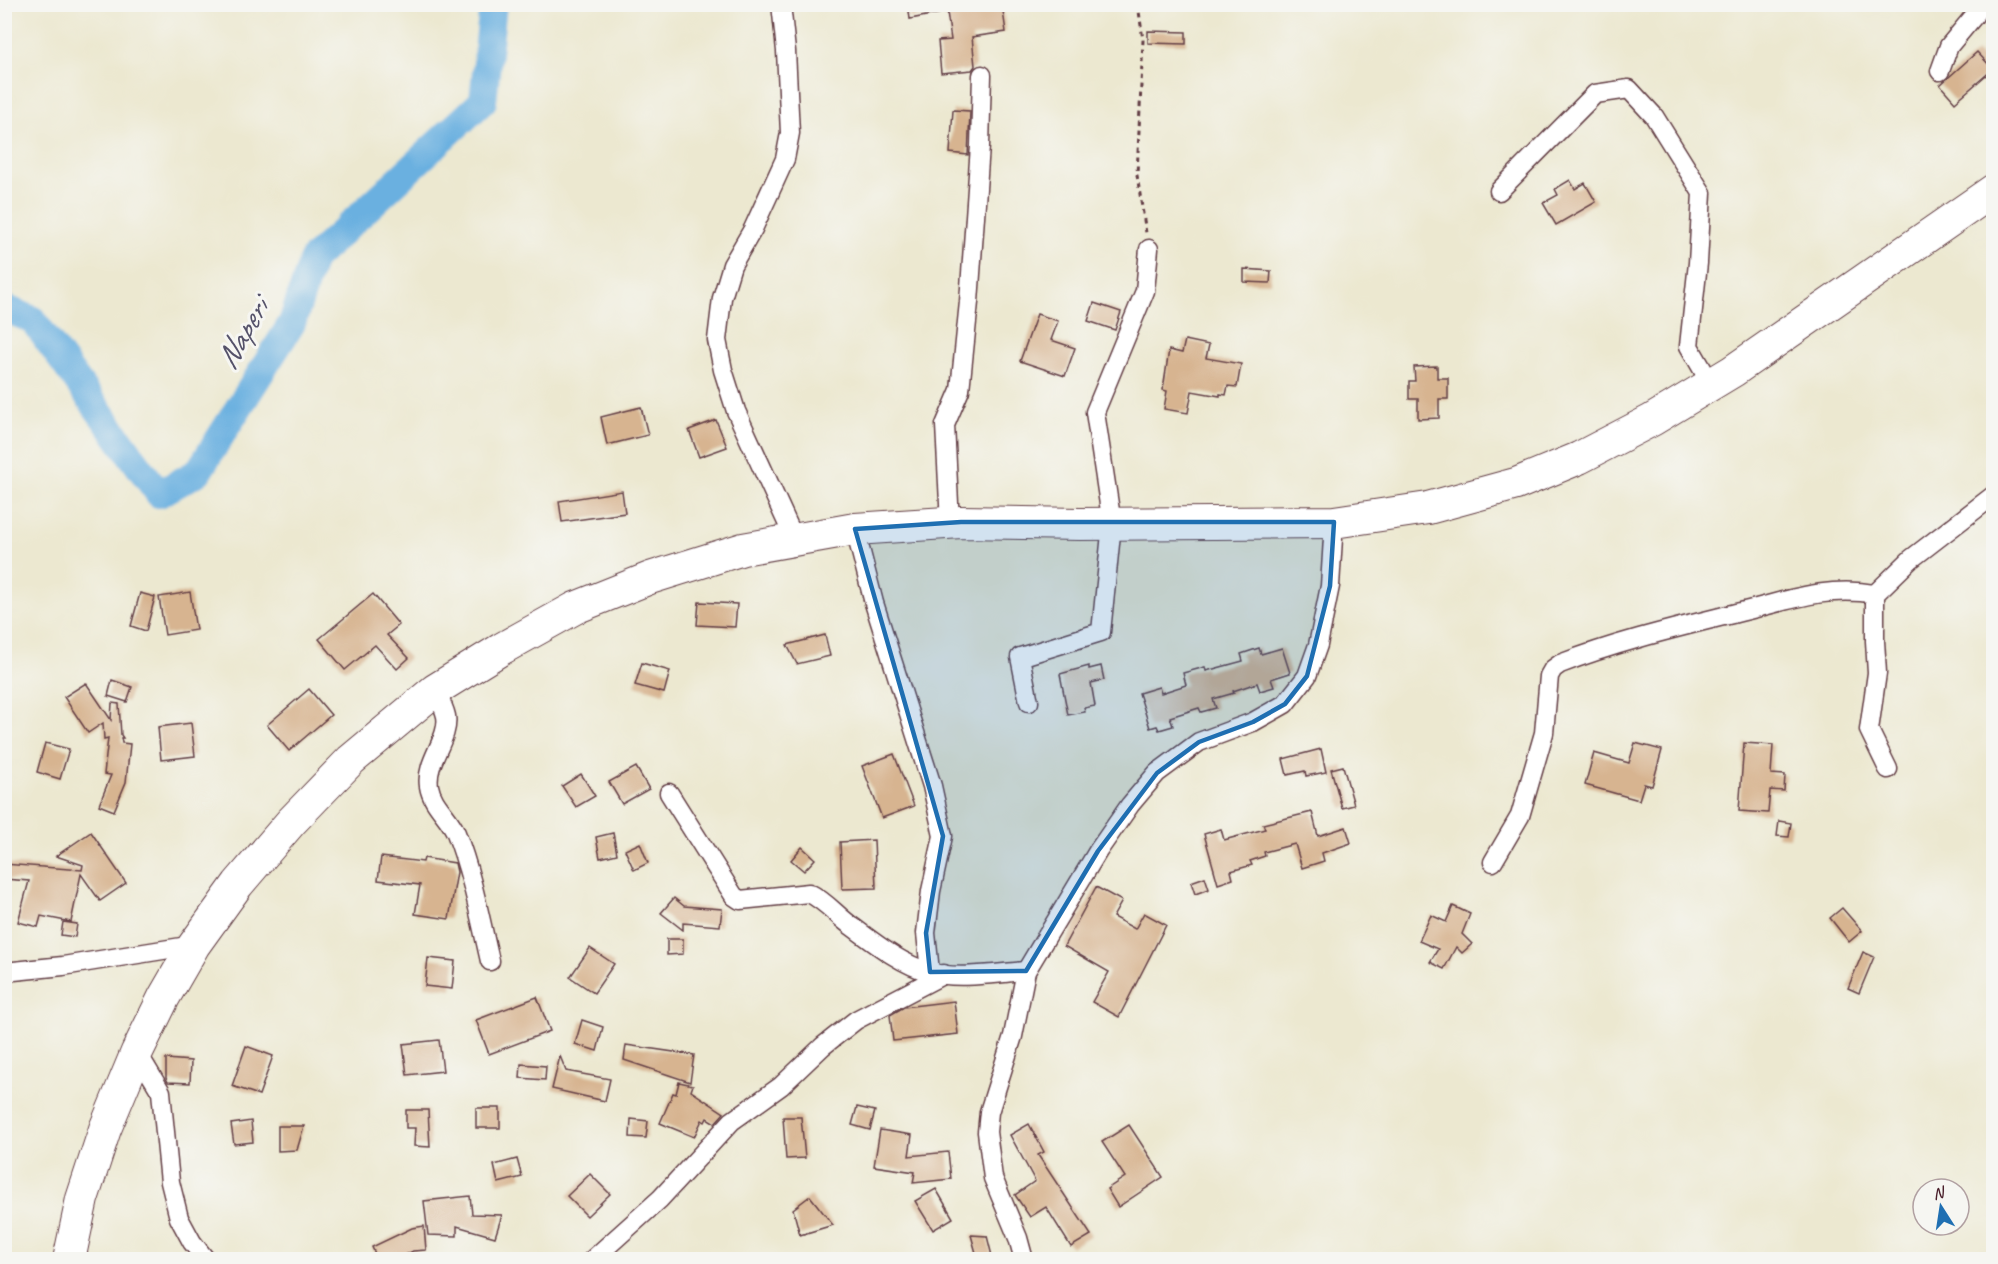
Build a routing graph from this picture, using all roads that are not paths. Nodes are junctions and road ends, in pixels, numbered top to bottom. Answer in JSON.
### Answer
{"nodes":[{"id":1,"x":782,"y":4,"type":"edge"},
{"id":2,"x":1980,"y":4,"type":"edge"},
{"id":3,"x":1940,"y":71,"type":"dead end"},
{"id":4,"x":982,"y":75,"type":"dead end"},
{"id":5,"x":1994,"y":190,"type":"edge"},
{"id":6,"x":1499,"y":191,"type":"dead end"},
{"id":7,"x":1149,"y":249,"type":"road end"},
{"id":8,"x":1711,"y":384,"type":"junction"},
{"id":9,"x":1992,"y":502,"type":"edge"},
{"id":10,"x":1334,"y":522,"type":"junction"},
{"id":11,"x":950,"y":523,"type":"junction"},
{"id":12,"x":1112,"y":524,"type":"junction"},
{"id":13,"x":855,"y":529,"type":"junction"},
{"id":14,"x":795,"y":540,"type":"junction"},
{"id":15,"x":1875,"y":594,"type":"junction"},
{"id":16,"x":435,"y":690,"type":"junction"},
{"id":17,"x":1029,"y":702,"type":"dead end"},
{"id":18,"x":1888,"y":768,"type":"dead end"},
{"id":19,"x":669,"y":793,"type":"dead end"},
{"id":20,"x":1493,"y":862,"type":"dead end"},
{"id":21,"x":194,"y":945,"type":"junction"},
{"id":22,"x":490,"y":962,"type":"dead end"},
{"id":23,"x":1026,"y":971,"type":"junction"},
{"id":24,"x":4,"y":972,"type":"edge"},
{"id":25,"x":937,"y":973,"type":"junction"},
{"id":26,"x":137,"y":1052,"type":"junction"},
{"id":27,"x":69,"y":1260,"type":"edge"},
{"id":28,"x":206,"y":1260,"type":"edge"},
{"id":29,"x":592,"y":1260,"type":"edge"},
{"id":30,"x":1024,"y":1260,"type":"edge"}],
"edges":[{"from":1,"to":14,"type":"street"},
{"from":2,"to":3,"type":"street"},
{"from":4,"to":11,"type":"street"},
{"from":5,"to":8,"type":"highway"},
{"from":6,"to":8,"type":"street"},
{"from":7,"to":12,"type":"street"},
{"from":8,"to":10,"type":"highway"},
{"from":9,"to":15,"type":"street"},
{"from":10,"to":12,"type":"highway"},
{"from":10,"to":23,"type":"street"},
{"from":11,"to":12,"type":"highway"},
{"from":11,"to":13,"type":"highway"},
{"from":12,"to":17,"type":"street"},
{"from":13,"to":14,"type":"highway"},
{"from":13,"to":25,"type":"street"},
{"from":14,"to":16,"type":"highway"},
{"from":15,"to":18,"type":"street"},
{"from":15,"to":20,"type":"street"},
{"from":16,"to":21,"type":"highway"},
{"from":16,"to":22,"type":"street"},
{"from":19,"to":25,"type":"street"},
{"from":21,"to":24,"type":"street"},
{"from":21,"to":26,"type":"highway"},
{"from":23,"to":25,"type":"street"},
{"from":23,"to":30,"type":"street"},
{"from":25,"to":29,"type":"street"},
{"from":26,"to":27,"type":"highway"},
{"from":26,"to":28,"type":"street"}]}
